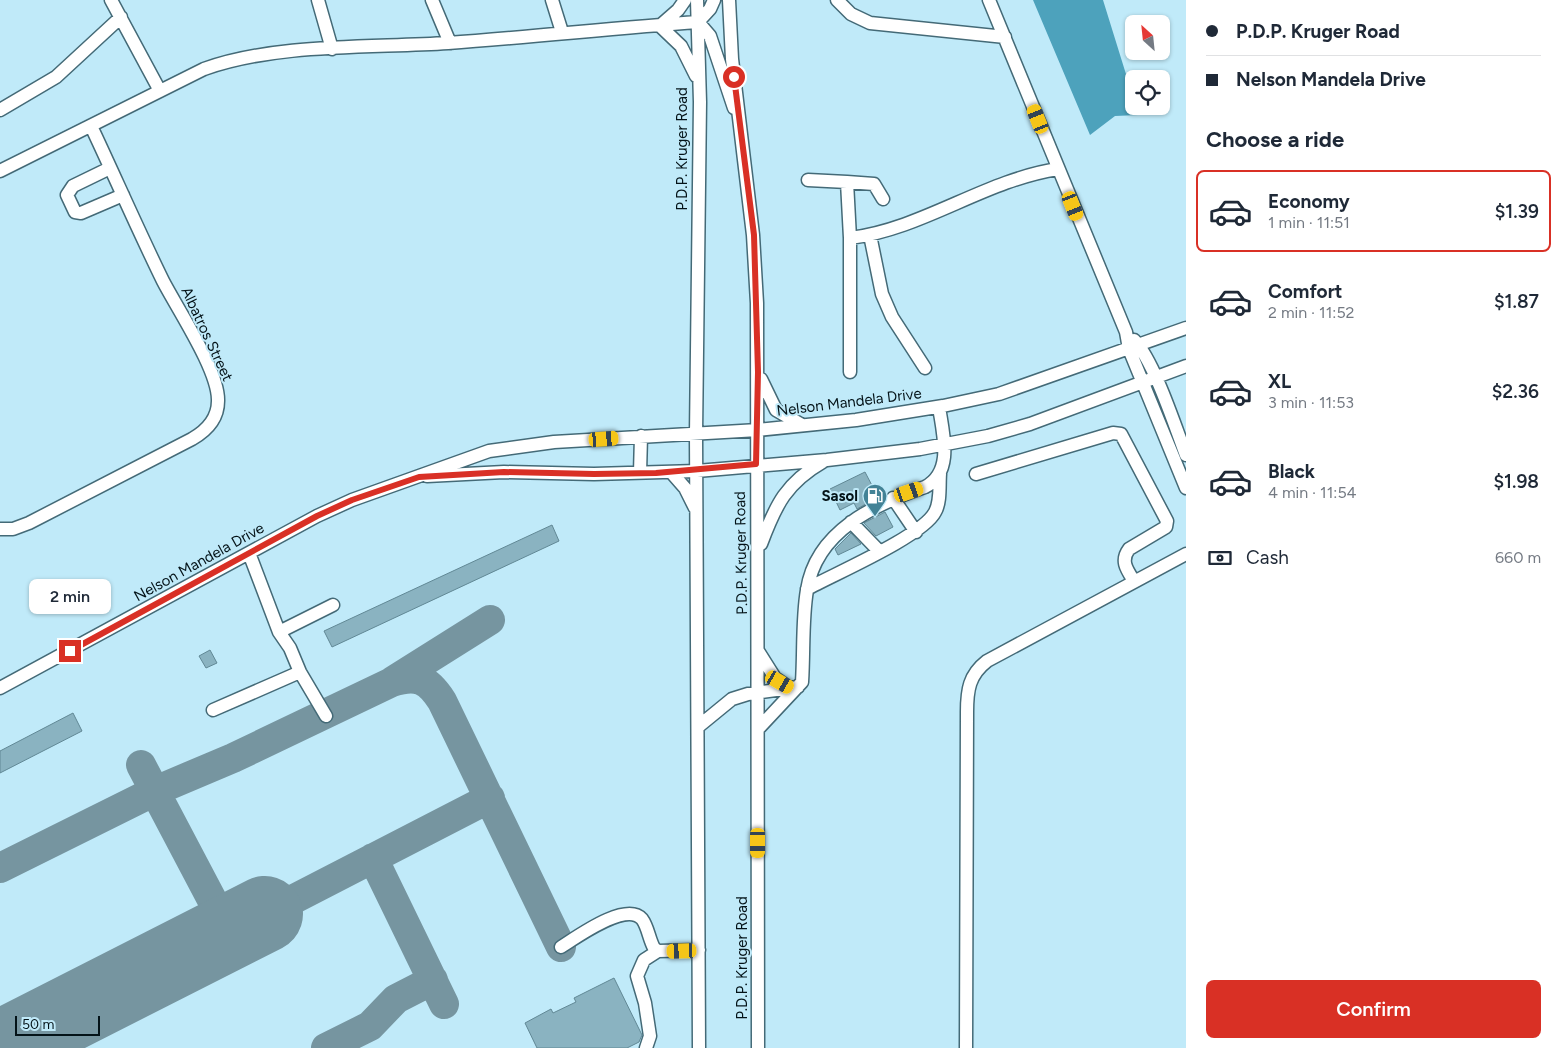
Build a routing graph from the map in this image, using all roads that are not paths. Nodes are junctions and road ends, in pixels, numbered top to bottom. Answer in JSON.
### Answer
{"nodes":[{"id":1,"x":111,"y":0,"type":"edge"},
{"id":2,"x":318,"y":0,"type":"edge"},
{"id":3,"x":432,"y":0,"type":"edge"},
{"id":4,"x":552,"y":0,"type":"edge"},
{"id":5,"x":685,"y":0,"type":"edge"},
{"id":6,"x":697,"y":0,"type":"edge"},
{"id":7,"x":714,"y":0,"type":"edge"},
{"id":8,"x":729,"y":0,"type":"edge"},
{"id":9,"x":838,"y":0,"type":"edge"},
{"id":10,"x":989,"y":0,"type":"edge"},
{"id":11,"x":121,"y":17,"type":"junction"},
{"id":12,"x":698,"y":22,"type":"junction"},
{"id":13,"x":661,"y":24,"type":"junction"},
{"id":14,"x":562,"y":32,"type":"junction"},
{"id":15,"x":1005,"y":37,"type":"junction"},
{"id":16,"x":450,"y":43,"type":"junction"},
{"id":17,"x":332,"y":49,"type":"junction"},
{"id":18,"x":699,"y":83,"type":"junction"},
{"id":19,"x":160,"y":91,"type":"junction"},
{"id":20,"x":0,"y":110,"type":"edge"},
{"id":21,"x":739,"y":116,"type":"junction"},
{"id":22,"x":91,"y":126,"type":"junction"},
{"id":23,"x":110,"y":168,"type":"junction"},
{"id":24,"x":1058,"y":169,"type":"junction"},
{"id":25,"x":0,"y":171,"type":"edge"},
{"id":26,"x":808,"y":180,"type":"dead end"},
{"id":27,"x":846,"y":182,"type":"junction"},
{"id":28,"x":123,"y":195,"type":"junction"},
{"id":29,"x":883,"y":199,"type":"dead end"},
{"id":30,"x":870,"y":236,"type":"junction"},
{"id":31,"x":850,"y":238,"type":"junction"},
{"id":32,"x":1186,"y":328,"type":"edge"},
{"id":33,"x":1134,"y":347,"type":"junction"},
{"id":34,"x":1186,"y":366,"type":"edge"},
{"id":35,"x":925,"y":368,"type":"dead end"},
{"id":36,"x":758,"y":372,"type":"junction"},
{"id":37,"x":850,"y":372,"type":"dead end"},
{"id":38,"x":1149,"y":381,"type":"junction"},
{"id":39,"x":939,"y":407,"type":"junction"},
{"id":40,"x":804,"y":425,"type":"junction"},
{"id":41,"x":758,"y":430,"type":"junction"},
{"id":42,"x":696,"y":434,"type":"junction"},
{"id":43,"x":640,"y":436,"type":"junction"},
{"id":44,"x":945,"y":444,"type":"junction"},
{"id":45,"x":1186,"y":455,"type":"edge"},
{"id":46,"x":827,"y":460,"type":"junction"},
{"id":47,"x":756,"y":464,"type":"junction"},
{"id":48,"x":697,"y":471,"type":"junction"},
{"id":49,"x":671,"y":472,"type":"junction"},
{"id":50,"x":640,"y":473,"type":"junction"},
{"id":51,"x":940,"y":474,"type":"junction"},
{"id":52,"x":976,"y":474,"type":"dead end"},
{"id":53,"x":419,"y":477,"type":"junction"},
{"id":54,"x":1186,"y":488,"type":"edge"},
{"id":55,"x":893,"y":498,"type":"junction"},
{"id":56,"x":697,"y":513,"type":"junction"},
{"id":57,"x":851,"y":522,"type":"junction"},
{"id":58,"x":0,"y":529,"type":"edge"},
{"id":59,"x":916,"y":532,"type":"junction"},
{"id":60,"x":758,"y":551,"type":"junction"},
{"id":61,"x":880,"y":552,"type":"junction"},
{"id":62,"x":249,"y":553,"type":"junction"},
{"id":63,"x":1186,"y":554,"type":"edge"},
{"id":64,"x":1134,"y":581,"type":"junction"},
{"id":65,"x":807,"y":589,"type":"junction"},
{"id":66,"x":333,"y":605,"type":"dead end"},
{"id":67,"x":279,"y":632,"type":"junction"},
{"id":68,"x":758,"y":651,"type":"junction"},
{"id":69,"x":300,"y":672,"type":"junction"},
{"id":70,"x":0,"y":688,"type":"edge"},
{"id":71,"x":795,"y":688,"type":"junction"},
{"id":72,"x":758,"y":694,"type":"junction"},
{"id":73,"x":213,"y":710,"type":"dead end"},
{"id":74,"x":326,"y":716,"type":"dead end"},
{"id":75,"x":699,"y":726,"type":"junction"},
{"id":76,"x":758,"y":729,"type":"junction"},
{"id":77,"x":561,"y":947,"type":"dead end"},
{"id":78,"x":658,"y":950,"type":"junction"},
{"id":79,"x":699,"y":950,"type":"junction"},
{"id":80,"x":646,"y":1048,"type":"edge"},
{"id":81,"x":699,"y":1048,"type":"edge"},
{"id":82,"x":758,"y":1048,"type":"edge"},
{"id":83,"x":966,"y":1048,"type":"edge"}],
"edges":[{"from":1,"to":11,"type":"street"},
{"from":2,"to":17,"type":"street"},
{"from":3,"to":16,"type":"street"},
{"from":4,"to":14,"type":"street"},
{"from":5,"to":13,"type":"street"},
{"from":6,"to":12,"type":"street","name":"P.D.P. Kruger Road"},
{"from":7,"to":12,"type":"street"},
{"from":8,"to":21,"type":"street","name":"P.D.P. Kruger Road"},
{"from":9,"to":15,"type":"street"},
{"from":10,"to":15,"type":"street"},
{"from":11,"to":19,"type":"street"},
{"from":11,"to":20,"type":"street"},
{"from":12,"to":13,"type":"street"},
{"from":12,"to":18,"type":"street","name":"P.D.P. Kruger Road"},
{"from":12,"to":21,"type":"street"},
{"from":13,"to":14,"type":"street"},
{"from":13,"to":18,"type":"street"},
{"from":14,"to":16,"type":"street"},
{"from":15,"to":24,"type":"street"},
{"from":16,"to":17,"type":"street"},
{"from":17,"to":19,"type":"street"},
{"from":18,"to":42,"type":"street","name":"P.D.P. Kruger Road"},
{"from":19,"to":22,"type":"street"},
{"from":21,"to":36,"type":"street","name":"P.D.P. Kruger Road"},
{"from":22,"to":23,"type":"street","name":"Albatros Street"},
{"from":22,"to":25,"type":"street"},
{"from":23,"to":28,"type":"street","name":"Albatros Street"},
{"from":23,"to":28,"type":"street"},
{"from":24,"to":30,"type":"street"},
{"from":24,"to":33,"type":"street"},
{"from":26,"to":27,"type":"street"},
{"from":27,"to":29,"type":"street"},
{"from":27,"to":31,"type":"street"},
{"from":28,"to":58,"type":"street","name":"Albatros Street"},
{"from":30,"to":31,"type":"street"},
{"from":30,"to":35,"type":"street"},
{"from":31,"to":37,"type":"street"},
{"from":32,"to":33,"type":"street","name":"Nelson Mandela Drive"},
{"from":33,"to":38,"type":"street"},
{"from":33,"to":39,"type":"street","name":"Nelson Mandela Drive"},
{"from":34,"to":38,"type":"street","name":"Nelson Mandela Drive"},
{"from":36,"to":40,"type":"street"},
{"from":36,"to":41,"type":"street","name":"P.D.P. Kruger Road"},
{"from":38,"to":44,"type":"street","name":"Nelson Mandela Drive"},
{"from":38,"to":45,"type":"street"},
{"from":38,"to":54,"type":"street"},
{"from":39,"to":40,"type":"street","name":"Nelson Mandela Drive"},
{"from":39,"to":44,"type":"street"},
{"from":40,"to":41,"type":"street","name":"Nelson Mandela Drive"},
{"from":41,"to":42,"type":"street","name":"Nelson Mandela Drive"},
{"from":41,"to":47,"type":"street","name":"P.D.P. Kruger Road"},
{"from":42,"to":43,"type":"street","name":"Nelson Mandela Drive"},
{"from":42,"to":48,"type":"street","name":"P.D.P. Kruger Road"},
{"from":43,"to":50,"type":"street"},
{"from":43,"to":53,"type":"street","name":"Nelson Mandela Drive"},
{"from":44,"to":46,"type":"street","name":"Nelson Mandela Drive"},
{"from":44,"to":51,"type":"street"},
{"from":46,"to":47,"type":"street","name":"Nelson Mandela Drive"},
{"from":46,"to":60,"type":"street"},
{"from":47,"to":48,"type":"street","name":"Nelson Mandela Drive"},
{"from":47,"to":60,"type":"street","name":"P.D.P. Kruger Road"},
{"from":48,"to":49,"type":"street","name":"Nelson Mandela Drive"},
{"from":48,"to":56,"type":"street","name":"P.D.P. Kruger Road"},
{"from":49,"to":50,"type":"street","name":"Nelson Mandela Drive"},
{"from":49,"to":56,"type":"street"},
{"from":50,"to":53,"type":"street","name":"Nelson Mandela Drive"},
{"from":51,"to":55,"type":"street"},
{"from":51,"to":59,"type":"street"},
{"from":52,"to":64,"type":"street"},
{"from":53,"to":62,"type":"street","name":"Nelson Mandela Drive"},
{"from":55,"to":57,"type":"street"},
{"from":55,"to":59,"type":"street"},
{"from":56,"to":75,"type":"street","name":"P.D.P. Kruger Road"},
{"from":57,"to":61,"type":"street"},
{"from":57,"to":65,"type":"street"},
{"from":59,"to":61,"type":"street"},
{"from":60,"to":68,"type":"street","name":"P.D.P. Kruger Road"},
{"from":61,"to":65,"type":"street"},
{"from":62,"to":67,"type":"street"},
{"from":62,"to":70,"type":"street","name":"Nelson Mandela Drive"},
{"from":63,"to":64,"type":"street"},
{"from":64,"to":83,"type":"street"},
{"from":65,"to":71,"type":"street"},
{"from":66,"to":67,"type":"street"},
{"from":67,"to":69,"type":"street"},
{"from":68,"to":71,"type":"street"},
{"from":68,"to":72,"type":"street","name":"P.D.P. Kruger Road"},
{"from":69,"to":73,"type":"street"},
{"from":69,"to":74,"type":"street"},
{"from":71,"to":72,"type":"street"},
{"from":71,"to":76,"type":"street"},
{"from":72,"to":75,"type":"street"},
{"from":72,"to":76,"type":"street","name":"P.D.P. Kruger Road"},
{"from":75,"to":79,"type":"street","name":"P.D.P. Kruger Road"},
{"from":76,"to":82,"type":"street","name":"P.D.P. Kruger Road"},
{"from":77,"to":78,"type":"street"},
{"from":78,"to":79,"type":"street"},
{"from":78,"to":80,"type":"street"},
{"from":79,"to":81,"type":"street","name":"P.D.P. Kruger Road"}]}
